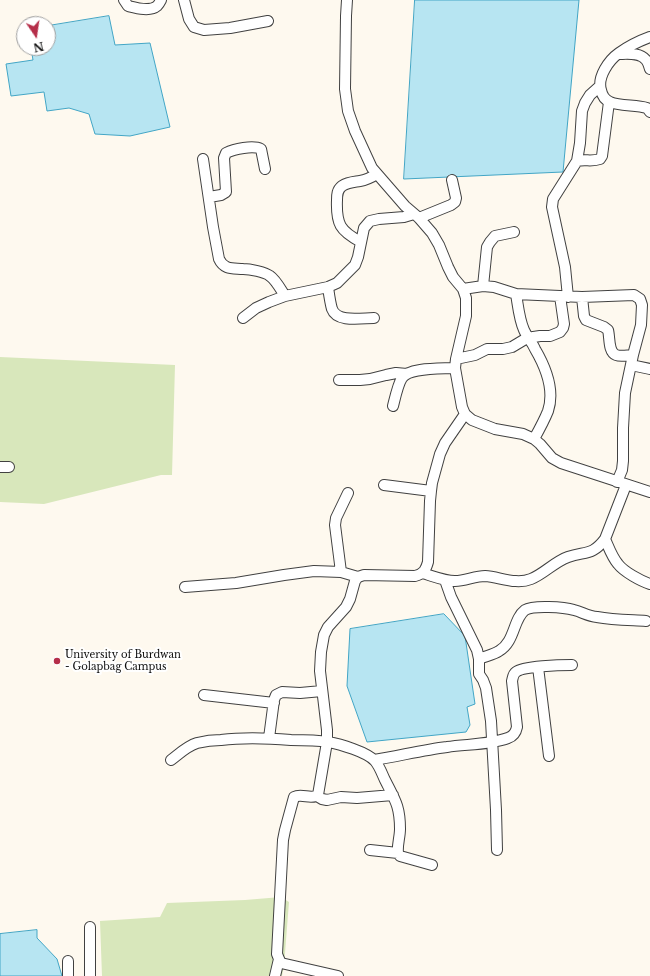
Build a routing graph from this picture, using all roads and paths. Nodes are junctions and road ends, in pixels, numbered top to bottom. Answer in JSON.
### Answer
{"nodes":[{"id":1,"x":124,"y":0,"type":"edge"},
{"id":2,"x":161,"y":0,"type":"edge"},
{"id":3,"x":184,"y":0,"type":"edge"},
{"id":4,"x":347,"y":0,"type":"edge"},
{"id":5,"x":268,"y":21,"type":"dead end"},
{"id":6,"x":650,"y":37,"type":"edge"},
{"id":7,"x":618,"y":54,"type":"junction"},
{"id":8,"x":650,"y":69,"type":"edge"},
{"id":9,"x":600,"y":86,"type":"junction"},
{"id":10,"x":608,"y":102,"type":"junction"},
{"id":11,"x":649,"y":108,"type":"edge"},
{"id":12,"x":203,"y":159,"type":"dead end"},
{"id":13,"x":578,"y":161,"type":"junction"},
{"id":14,"x":265,"y":169,"type":"dead end"},
{"id":15,"x":377,"y":174,"type":"junction"},
{"id":16,"x":452,"y":180,"type":"dead end"},
{"id":17,"x":209,"y":197,"type":"junction"},
{"id":18,"x":417,"y":216,"type":"junction"},
{"id":19,"x":514,"y":232,"type":"dead end"},
{"id":20,"x":361,"y":242,"type":"junction"},
{"id":21,"x":483,"y":286,"type":"junction"},
{"id":22,"x":328,"y":287,"type":"junction"},
{"id":23,"x":463,"y":289,"type":"junction"},
{"id":24,"x":516,"y":294,"type":"junction"},
{"id":25,"x":285,"y":296,"type":"junction"},
{"id":26,"x":564,"y":296,"type":"junction"},
{"id":27,"x":582,"y":297,"type":"junction"},
{"id":28,"x":243,"y":318,"type":"dead end"},
{"id":29,"x":374,"y":318,"type":"dead end"},
{"id":30,"x":527,"y":338,"type":"junction"},
{"id":31,"x":632,"y":360,"type":"junction"},
{"id":32,"x":455,"y":363,"type":"junction"},
{"id":33,"x":650,"y":369,"type":"edge"},
{"id":34,"x":407,"y":374,"type":"junction"},
{"id":35,"x":339,"y":380,"type":"dead end"},
{"id":36,"x":393,"y":406,"type":"dead end"},
{"id":37,"x":465,"y":414,"type":"junction"},
{"id":38,"x":534,"y":439,"type":"junction"},
{"id":39,"x":621,"y":483,"type":"junction"},
{"id":40,"x":384,"y":485,"type":"dead end"},
{"id":41,"x":431,"y":491,"type":"junction"},
{"id":42,"x":650,"y":492,"type":"edge"},
{"id":43,"x":348,"y":493,"type":"dead end"},
{"id":44,"x":605,"y":539,"type":"junction"},
{"id":45,"x":341,"y":572,"type":"junction"},
{"id":46,"x":422,"y":573,"type":"junction"},
{"id":47,"x":358,"y":577,"type":"junction"},
{"id":48,"x":445,"y":580,"type":"junction"},
{"id":49,"x":650,"y":584,"type":"edge"},
{"id":50,"x":185,"y":587,"type":"dead end"},
{"id":51,"x":646,"y":621,"type":"dead end"},
{"id":52,"x":479,"y":658,"type":"junction"},
{"id":53,"x":572,"y":665,"type":"dead end"},
{"id":54,"x":538,"y":667,"type":"junction"},
{"id":55,"x":322,"y":691,"type":"junction"},
{"id":56,"x":204,"y":695,"type":"dead end"},
{"id":57,"x":274,"y":703,"type":"junction"},
{"id":58,"x":269,"y":738,"type":"junction"},
{"id":59,"x":327,"y":742,"type":"junction"},
{"id":60,"x":493,"y":742,"type":"junction"},
{"id":61,"x":549,"y":756,"type":"dead end"},
{"id":62,"x":171,"y":760,"type":"dead end"},
{"id":63,"x":374,"y":760,"type":"junction"},
{"id":64,"x":393,"y":795,"type":"junction"},
{"id":65,"x":317,"y":796,"type":"junction"},
{"id":66,"x":370,"y":850,"type":"dead end"},
{"id":67,"x":497,"y":850,"type":"dead end"},
{"id":68,"x":398,"y":853,"type":"junction"},
{"id":69,"x":432,"y":866,"type":"dead end"},
{"id":70,"x":90,"y":928,"type":"dead end"},
{"id":71,"x":279,"y":959,"type":"junction"},
{"id":72,"x":68,"y":962,"type":"dead end"},
{"id":73,"x":68,"y":976,"type":"edge"},
{"id":74,"x":90,"y":976,"type":"edge"},
{"id":75,"x":275,"y":976,"type":"edge"},
{"id":76,"x":338,"y":976,"type":"edge"}],
"edges":[{"from":1,"to":2,"type":"street"},
{"from":3,"to":5,"type":"street"},
{"from":4,"to":15,"type":"street"},
{"from":6,"to":7,"type":"street"},
{"from":7,"to":8,"type":"street"},
{"from":7,"to":9,"type":"street"},
{"from":9,"to":10,"type":"street"},
{"from":9,"to":13,"type":"street"},
{"from":10,"to":11,"type":"street"},
{"from":10,"to":13,"type":"street"},
{"from":12,"to":17,"type":"street"},
{"from":13,"to":26,"type":"street"},
{"from":14,"to":17,"type":"street"},
{"from":15,"to":18,"type":"street"},
{"from":15,"to":20,"type":"street"},
{"from":16,"to":18,"type":"street"},
{"from":17,"to":25,"type":"street"},
{"from":18,"to":20,"type":"street"},
{"from":18,"to":23,"type":"street"},
{"from":19,"to":21,"type":"street"},
{"from":20,"to":22,"type":"street"},
{"from":21,"to":23,"type":"street"},
{"from":21,"to":24,"type":"street"},
{"from":22,"to":25,"type":"street"},
{"from":22,"to":29,"type":"street"},
{"from":23,"to":32,"type":"street"},
{"from":24,"to":26,"type":"street"},
{"from":24,"to":30,"type":"street"},
{"from":25,"to":28,"type":"street"},
{"from":26,"to":27,"type":"street"},
{"from":26,"to":30,"type":"street"},
{"from":27,"to":31,"type":"street"},
{"from":27,"to":31,"type":"street"},
{"from":30,"to":32,"type":"street"},
{"from":30,"to":38,"type":"street"},
{"from":31,"to":33,"type":"street"},
{"from":31,"to":39,"type":"street"},
{"from":32,"to":34,"type":"street"},
{"from":32,"to":37,"type":"street"},
{"from":34,"to":35,"type":"street"},
{"from":34,"to":36,"type":"street"},
{"from":37,"to":38,"type":"street"},
{"from":37,"to":41,"type":"street"},
{"from":38,"to":39,"type":"street"},
{"from":39,"to":42,"type":"street"},
{"from":39,"to":44,"type":"street"},
{"from":40,"to":41,"type":"street"},
{"from":41,"to":46,"type":"street"},
{"from":43,"to":45,"type":"street"},
{"from":44,"to":48,"type":"street"},
{"from":44,"to":49,"type":"street"},
{"from":45,"to":47,"type":"street"},
{"from":45,"to":50,"type":"street"},
{"from":46,"to":47,"type":"street"},
{"from":46,"to":48,"type":"street"},
{"from":47,"to":55,"type":"street"},
{"from":48,"to":52,"type":"street"},
{"from":51,"to":52,"type":"street"},
{"from":52,"to":60,"type":"street"},
{"from":53,"to":54,"type":"street"},
{"from":54,"to":60,"type":"street"},
{"from":54,"to":61,"type":"street"},
{"from":55,"to":57,"type":"street"},
{"from":55,"to":59,"type":"street"},
{"from":56,"to":57,"type":"street"},
{"from":57,"to":58,"type":"street"},
{"from":58,"to":59,"type":"street"},
{"from":58,"to":62,"type":"street"},
{"from":59,"to":63,"type":"street"},
{"from":59,"to":65,"type":"street"},
{"from":60,"to":63,"type":"street"},
{"from":60,"to":67,"type":"street"},
{"from":63,"to":64,"type":"street"},
{"from":64,"to":65,"type":"street"},
{"from":64,"to":68,"type":"street"},
{"from":65,"to":71,"type":"street"},
{"from":66,"to":68,"type":"street"},
{"from":68,"to":69,"type":"street"},
{"from":70,"to":74,"type":"street"},
{"from":71,"to":75,"type":"street"},
{"from":71,"to":76,"type":"street"},
{"from":72,"to":73,"type":"street"}]}
